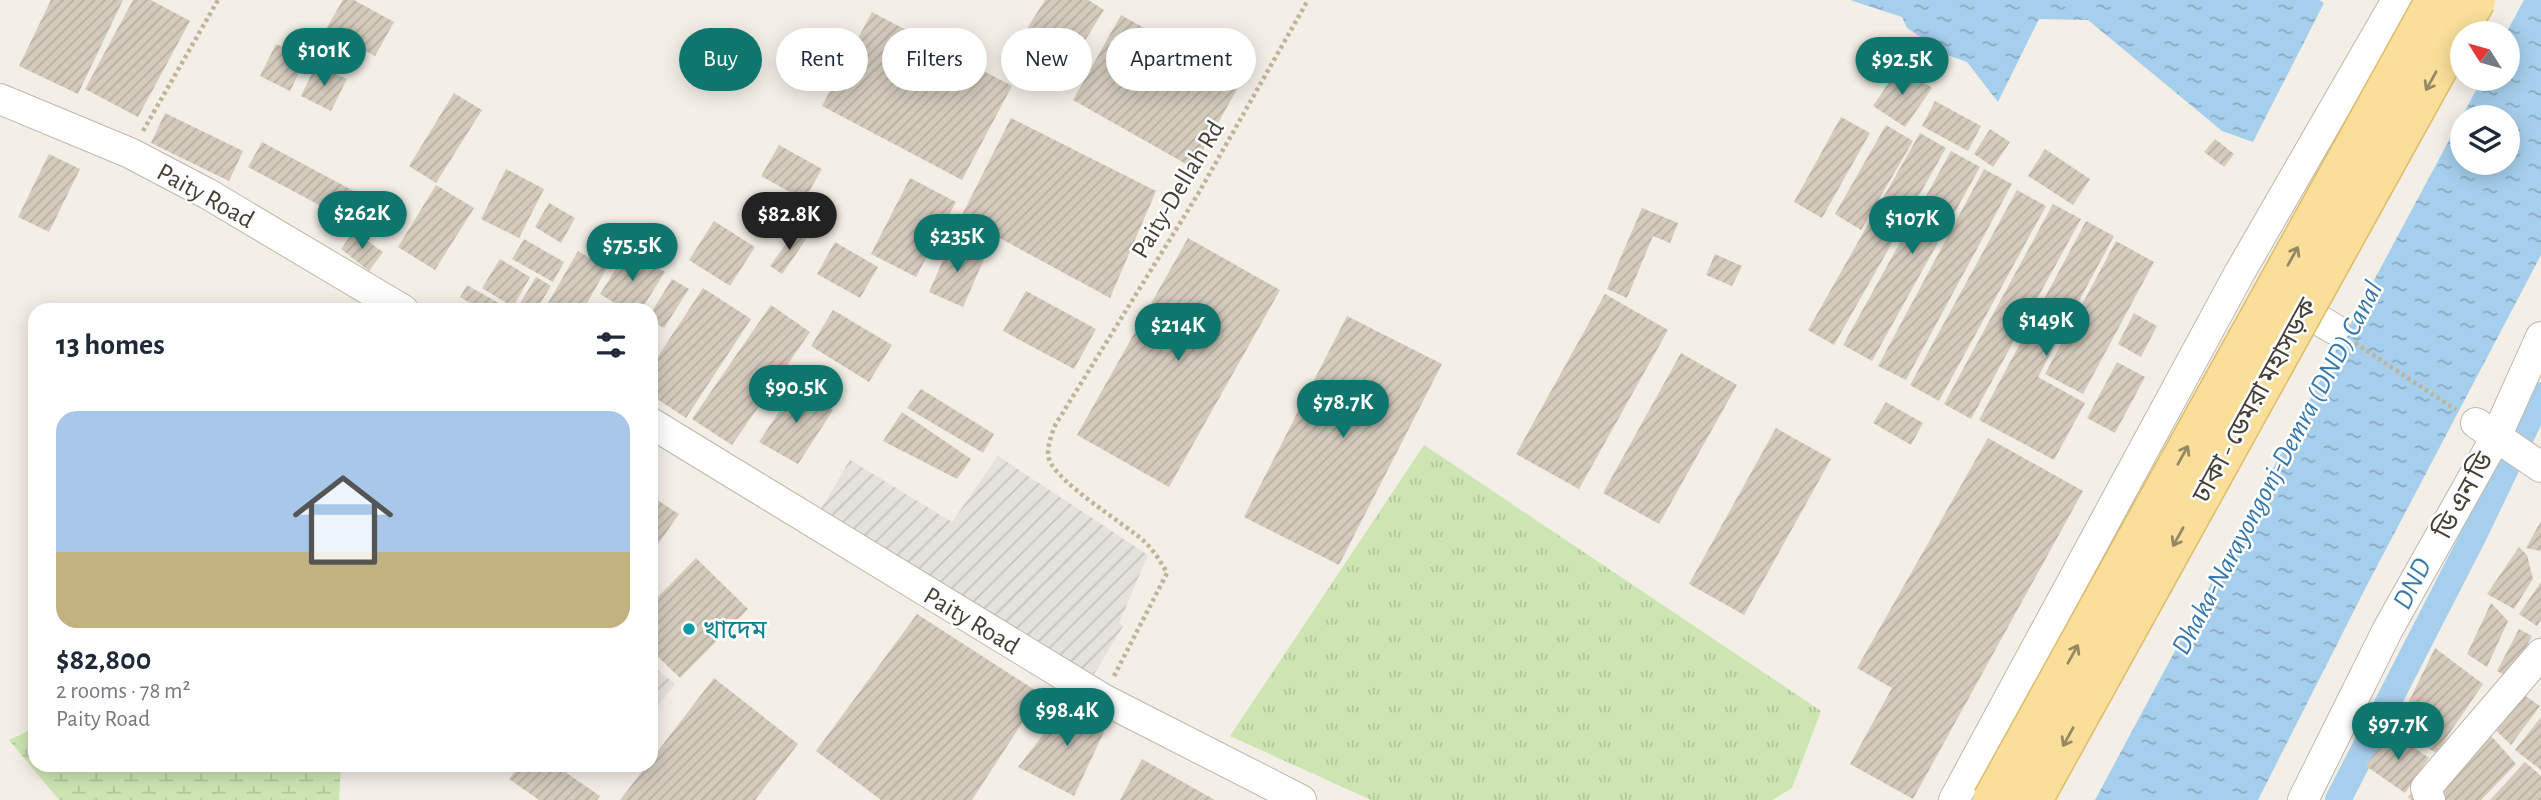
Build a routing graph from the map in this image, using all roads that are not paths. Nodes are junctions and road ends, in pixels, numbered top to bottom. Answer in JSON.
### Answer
{"nodes":[{"id":1,"x":2397,"y":0,"type":"edge"},
{"id":2,"x":2435,"y":0,"type":"edge"},
{"id":3,"x":2476,"y":0,"type":"edge"},
{"id":4,"x":0,"y":99,"type":"edge"},
{"id":5,"x":2240,"y":272,"type":"junction"},
{"id":6,"x":391,"y":303,"type":"edge"},
{"id":7,"x":2333,"y":330,"type":"road end"},
{"id":8,"x":2541,"y":337,"type":"edge"},
{"id":9,"x":658,"y":428,"type":"edge"},
{"id":10,"x":2486,"y":430,"type":"junction"},
{"id":11,"x":2541,"y":467,"type":"edge"},
{"id":12,"x":2541,"y":654,"type":"edge"},
{"id":13,"x":1301,"y":800,"type":"edge"},
{"id":14,"x":1954,"y":800,"type":"edge"},
{"id":15,"x":1992,"y":800,"type":"edge"},
{"id":16,"x":2033,"y":800,"type":"edge"},
{"id":17,"x":2303,"y":800,"type":"edge"},
{"id":18,"x":2430,"y":800,"type":"edge"}],
"edges":[{"from":1,"to":5,"type":"street"},
{"from":15,"to":2,"type":"main road","name":"ঢাকা - ডেমরা মহাসড়ক","one_way":true,"bridge":true},
{"from":3,"to":16,"type":"main road","name":"ঢাকা - ডেমরা মহাসড়ক","one_way":true,"bridge":true},
{"from":4,"to":6,"type":"street","name":"Paity Road"},
{"from":5,"to":7,"type":"street"},
{"from":5,"to":14,"type":"street"},
{"from":8,"to":10,"type":"street","name":"ডি এন ডি"},
{"from":9,"to":13,"type":"street","name":"Paity Road"},
{"from":10,"to":11,"type":"street"},
{"from":10,"to":17,"type":"street","name":"ডি এন ডি"},
{"from":12,"to":18,"type":"street"}]}
